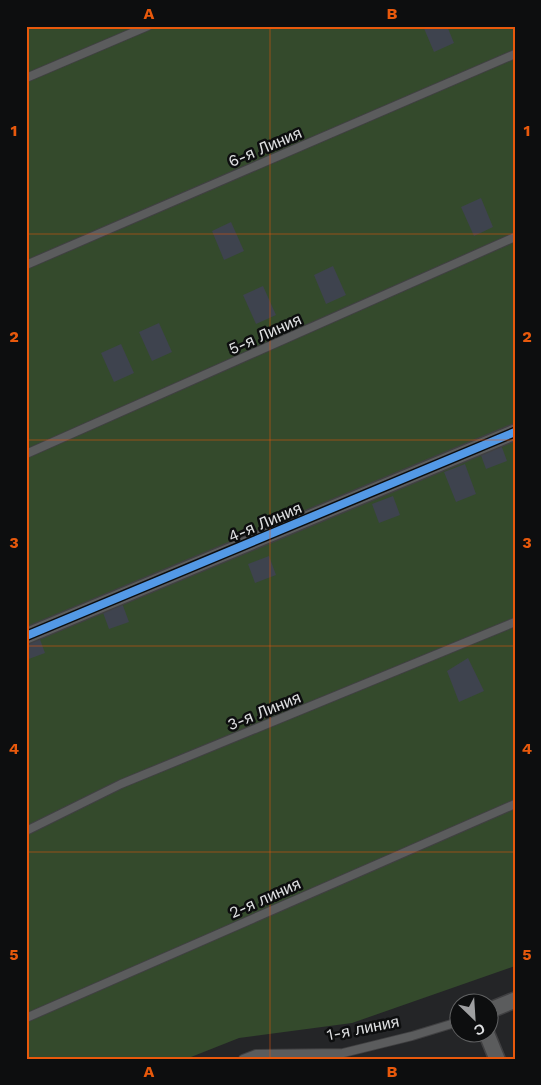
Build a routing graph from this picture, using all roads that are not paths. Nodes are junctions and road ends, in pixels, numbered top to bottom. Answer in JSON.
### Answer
{"nodes":[{"id":1,"x":148,"y":26,"type":"edge"},
{"id":2,"x":515,"y":54,"type":"edge"},
{"id":3,"x":26,"y":78,"type":"edge"},
{"id":4,"x":515,"y":237,"type":"edge"},
{"id":5,"x":26,"y":265,"type":"edge"},
{"id":6,"x":515,"y":432,"type":"edge"},
{"id":7,"x":26,"y":454,"type":"edge"},
{"id":8,"x":515,"y":622,"type":"edge"},
{"id":9,"x":26,"y":636,"type":"edge"},
{"id":10,"x":515,"y":804,"type":"edge"},
{"id":11,"x":26,"y":831,"type":"edge"},
{"id":12,"x":515,"y":1000,"type":"edge"},
{"id":13,"x":498,"y":1007,"type":"edge"},
{"id":14,"x":26,"y":1018,"type":"edge"},
{"id":15,"x":448,"y":1025,"type":"edge"},
{"id":16,"x":490,"y":1042,"type":"edge"},
{"id":17,"x":243,"y":1059,"type":"edge"},
{"id":18,"x":497,"y":1059,"type":"edge"}],
"edges":[{"from":1,"to":3,"type":"lane"},
{"from":2,"to":5,"type":"lane","name":"6-я Линия"},
{"from":4,"to":7,"type":"lane","name":"5-я Линия"},
{"from":6,"to":9,"type":"street","name":"4-я Линия"},
{"from":8,"to":11,"type":"lane","name":"3-я Линия"},
{"from":10,"to":14,"type":"lane","name":"2-я линия"},
{"from":12,"to":13,"type":"street"},
{"from":15,"to":17,"type":"lane","name":"1-я линия"},
{"from":16,"to":18,"type":"street"}]}
